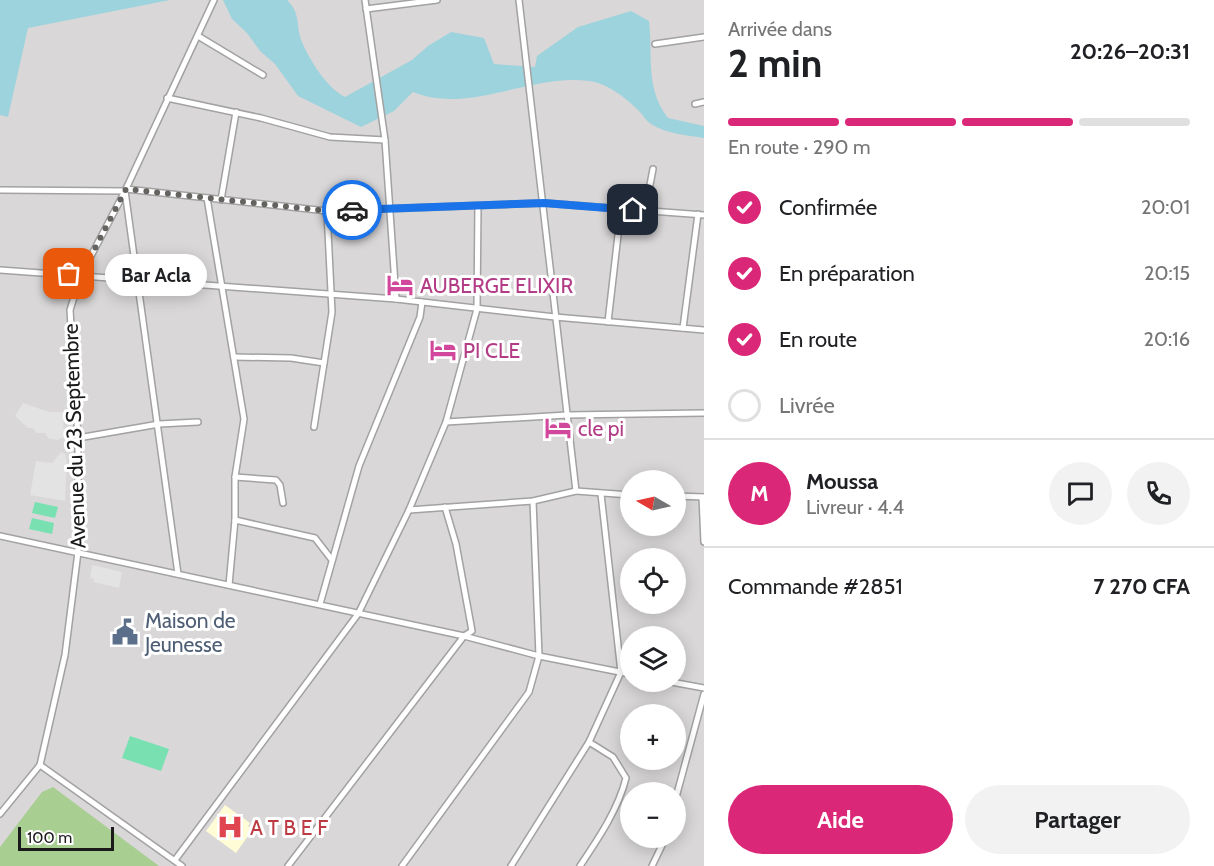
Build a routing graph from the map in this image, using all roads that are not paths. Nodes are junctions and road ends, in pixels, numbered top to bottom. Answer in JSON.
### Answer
{"nodes":[{"id":1,"x":365,"y":0,"type":"edge"},
{"id":2,"x":437,"y":0,"type":"edge"},
{"id":3,"x":519,"y":0,"type":"edge"},
{"id":4,"x":214,"y":2,"type":"edge"},
{"id":5,"x":366,"y":9,"type":"junction"},
{"id":6,"x":198,"y":36,"type":"junction"},
{"id":7,"x":704,"y":37,"type":"edge"},
{"id":8,"x":655,"y":44,"type":"dead end"},
{"id":9,"x":263,"y":75,"type":"dead end"},
{"id":10,"x":167,"y":98,"type":"junction"},
{"id":11,"x":704,"y":102,"type":"edge"},
{"id":12,"x":695,"y":104,"type":"dead end"},
{"id":13,"x":236,"y":112,"type":"junction"},
{"id":14,"x":385,"y":140,"type":"junction"},
{"id":15,"x":653,"y":169,"type":"dead end"},
{"id":16,"x":0,"y":190,"type":"edge"},
{"id":17,"x":125,"y":190,"type":"junction"},
{"id":18,"x":207,"y":198,"type":"junction"},
{"id":19,"x":221,"y":200,"type":"junction"},
{"id":20,"x":544,"y":203,"type":"junction"},
{"id":21,"x":478,"y":206,"type":"junction"},
{"id":22,"x":390,"y":209,"type":"junction"},
{"id":23,"x":621,"y":209,"type":"junction"},
{"id":24,"x":327,"y":211,"type":"junction"},
{"id":25,"x":645,"y":211,"type":"junction"},
{"id":26,"x":701,"y":214,"type":"edge"},
{"id":27,"x":0,"y":270,"type":"edge"},
{"id":28,"x":81,"y":275,"type":"junction"},
{"id":29,"x":139,"y":280,"type":"junction"},
{"id":30,"x":222,"y":288,"type":"junction"},
{"id":31,"x":330,"y":294,"type":"junction"},
{"id":32,"x":396,"y":299,"type":"junction"},
{"id":33,"x":422,"y":302,"type":"junction"},
{"id":34,"x":477,"y":309,"type":"junction"},
{"id":35,"x":555,"y":317,"type":"junction"},
{"id":36,"x":608,"y":322,"type":"junction"},
{"id":37,"x":683,"y":328,"type":"junction"},
{"id":38,"x":704,"y":330,"type":"edge"},
{"id":39,"x":234,"y":357,"type":"junction"},
{"id":40,"x":324,"y":363,"type":"junction"},
{"id":41,"x":704,"y":413,"type":"edge"},
{"id":42,"x":567,"y":415,"type":"junction"},
{"id":43,"x":198,"y":422,"type":"dead end"},
{"id":44,"x":446,"y":422,"type":"junction"},
{"id":45,"x":159,"y":424,"type":"junction"},
{"id":46,"x":314,"y":427,"type":"dead end"},
{"id":47,"x":78,"y":438,"type":"junction"},
{"id":48,"x":235,"y":477,"type":"junction"},
{"id":49,"x":576,"y":491,"type":"junction"},
{"id":50,"x":601,"y":494,"type":"junction"},
{"id":51,"x":620,"y":495,"type":"edge"},
{"id":52,"x":686,"y":496,"type":"edge"},
{"id":53,"x":703,"y":497,"type":"edge"},
{"id":54,"x":533,"y":501,"type":"junction"},
{"id":55,"x":284,"y":503,"type":"dead end"},
{"id":56,"x":445,"y":507,"type":"junction"},
{"id":57,"x":409,"y":510,"type":"junction"},
{"id":58,"x":235,"y":520,"type":"junction"},
{"id":59,"x":0,"y":536,"type":"edge"},
{"id":60,"x":704,"y":542,"type":"edge"},
{"id":61,"x":78,"y":552,"type":"junction"},
{"id":62,"x":332,"y":560,"type":"junction"},
{"id":63,"x":178,"y":574,"type":"junction"},
{"id":64,"x":229,"y":585,"type":"junction"},
{"id":65,"x":320,"y":604,"type":"junction"},
{"id":66,"x":358,"y":614,"type":"junction"},
{"id":67,"x":464,"y":636,"type":"junction"},
{"id":68,"x":539,"y":656,"type":"junction"},
{"id":69,"x":620,"y":663,"type":"edge"},
{"id":70,"x":620,"y":672,"type":"edge"},
{"id":71,"x":620,"y":674,"type":"edge"},
{"id":72,"x":686,"y":685,"type":"edge"},
{"id":73,"x":704,"y":688,"type":"edge"},
{"id":74,"x":704,"y":694,"type":"edge"},
{"id":75,"x":589,"y":742,"type":"junction"},
{"id":76,"x":40,"y":765,"type":"junction"},
{"id":77,"x":680,"y":782,"type":"edge"},
{"id":78,"x":0,"y":814,"type":"edge"},
{"id":79,"x":661,"y":848,"type":"edge"},
{"id":80,"x":175,"y":860,"type":"junction"},
{"id":81,"x":182,"y":866,"type":"edge"},
{"id":82,"x":288,"y":866,"type":"edge"},
{"id":83,"x":402,"y":866,"type":"edge"},
{"id":84,"x":511,"y":866,"type":"edge"},
{"id":85,"x":580,"y":866,"type":"edge"},
{"id":86,"x":652,"y":866,"type":"edge"}],
"edges":[{"from":1,"to":5,"type":"street"},
{"from":2,"to":5,"type":"street"},
{"from":3,"to":20,"type":"street"},
{"from":4,"to":6,"type":"street","name":"Avenue du 23 Septembre"},
{"from":5,"to":14,"type":"street"},
{"from":6,"to":9,"type":"street"},
{"from":6,"to":10,"type":"street","name":"Avenue du 23 Septembre"},
{"from":7,"to":8,"type":"street"},
{"from":10,"to":13,"type":"street"},
{"from":10,"to":17,"type":"street","name":"Avenue du 23 Septembre"},
{"from":11,"to":12,"type":"street"},
{"from":13,"to":14,"type":"street"},
{"from":13,"to":19,"type":"street"},
{"from":14,"to":22,"type":"street"},
{"from":15,"to":25,"type":"street"},
{"from":16,"to":17,"type":"street"},
{"from":17,"to":18,"type":"street"},
{"from":17,"to":28,"type":"street","name":"Avenue du 23 Septembre"},
{"from":17,"to":29,"type":"street"},
{"from":18,"to":19,"type":"street"},
{"from":18,"to":30,"type":"street"},
{"from":19,"to":24,"type":"street"},
{"from":20,"to":21,"type":"street"},
{"from":20,"to":23,"type":"street"},
{"from":20,"to":35,"type":"street"},
{"from":21,"to":22,"type":"street"},
{"from":21,"to":34,"type":"street"},
{"from":22,"to":24,"type":"street"},
{"from":22,"to":32,"type":"street"},
{"from":23,"to":25,"type":"street"},
{"from":23,"to":36,"type":"street"},
{"from":24,"to":31,"type":"street"},
{"from":25,"to":26,"type":"street"},
{"from":26,"to":37,"type":"street"},
{"from":27,"to":28,"type":"street"},
{"from":28,"to":29,"type":"street"},
{"from":28,"to":47,"type":"street","name":"Avenue du 23 Septembre"},
{"from":29,"to":30,"type":"street"},
{"from":29,"to":45,"type":"street"},
{"from":30,"to":31,"type":"street"},
{"from":30,"to":39,"type":"street"},
{"from":31,"to":32,"type":"street"},
{"from":31,"to":40,"type":"street"},
{"from":32,"to":33,"type":"street"},
{"from":33,"to":34,"type":"street"},
{"from":33,"to":62,"type":"street"},
{"from":34,"to":35,"type":"street"},
{"from":34,"to":44,"type":"street"},
{"from":35,"to":36,"type":"street"},
{"from":35,"to":42,"type":"street"},
{"from":36,"to":37,"type":"street"},
{"from":37,"to":38,"type":"street"},
{"from":39,"to":40,"type":"street"},
{"from":39,"to":48,"type":"street"},
{"from":40,"to":46,"type":"street"},
{"from":41,"to":42,"type":"street"},
{"from":42,"to":44,"type":"street"},
{"from":42,"to":49,"type":"street"},
{"from":43,"to":45,"type":"street"},
{"from":44,"to":57,"type":"street"},
{"from":45,"to":47,"type":"street"},
{"from":45,"to":63,"type":"street"},
{"from":47,"to":61,"type":"street","name":"Avenue du 23 Septembre"},
{"from":48,"to":55,"type":"street"},
{"from":48,"to":58,"type":"street"},
{"from":49,"to":50,"type":"street"},
{"from":49,"to":54,"type":"street"},
{"from":50,"to":51,"type":"street"},
{"from":50,"to":69,"type":"street"},
{"from":52,"to":53,"type":"street"},
{"from":53,"to":60,"type":"street"},
{"from":54,"to":56,"type":"street"},
{"from":54,"to":68,"type":"street"},
{"from":56,"to":57,"type":"street"},
{"from":56,"to":67,"type":"street"},
{"from":57,"to":66,"type":"street"},
{"from":58,"to":62,"type":"street"},
{"from":58,"to":64,"type":"street"},
{"from":59,"to":61,"type":"street"},
{"from":61,"to":63,"type":"street"},
{"from":61,"to":76,"type":"street","name":"Avenue du 23 Septembre"},
{"from":62,"to":65,"type":"street"},
{"from":63,"to":64,"type":"street"},
{"from":64,"to":65,"type":"street"},
{"from":65,"to":66,"type":"street"},
{"from":66,"to":67,"type":"street"},
{"from":66,"to":80,"type":"street"},
{"from":67,"to":68,"type":"street"},
{"from":67,"to":82,"type":"street"},
{"from":68,"to":70,"type":"street"},
{"from":68,"to":83,"type":"street"},
{"from":71,"to":75,"type":"street"},
{"from":72,"to":73,"type":"street"},
{"from":74,"to":77,"type":"street"},
{"from":75,"to":84,"type":"street"},
{"from":75,"to":85,"type":"street"},
{"from":76,"to":78,"type":"street","name":"Avenue du 23 Septembre"},
{"from":76,"to":80,"type":"street"},
{"from":79,"to":86,"type":"street"},
{"from":80,"to":81,"type":"street"}]}
